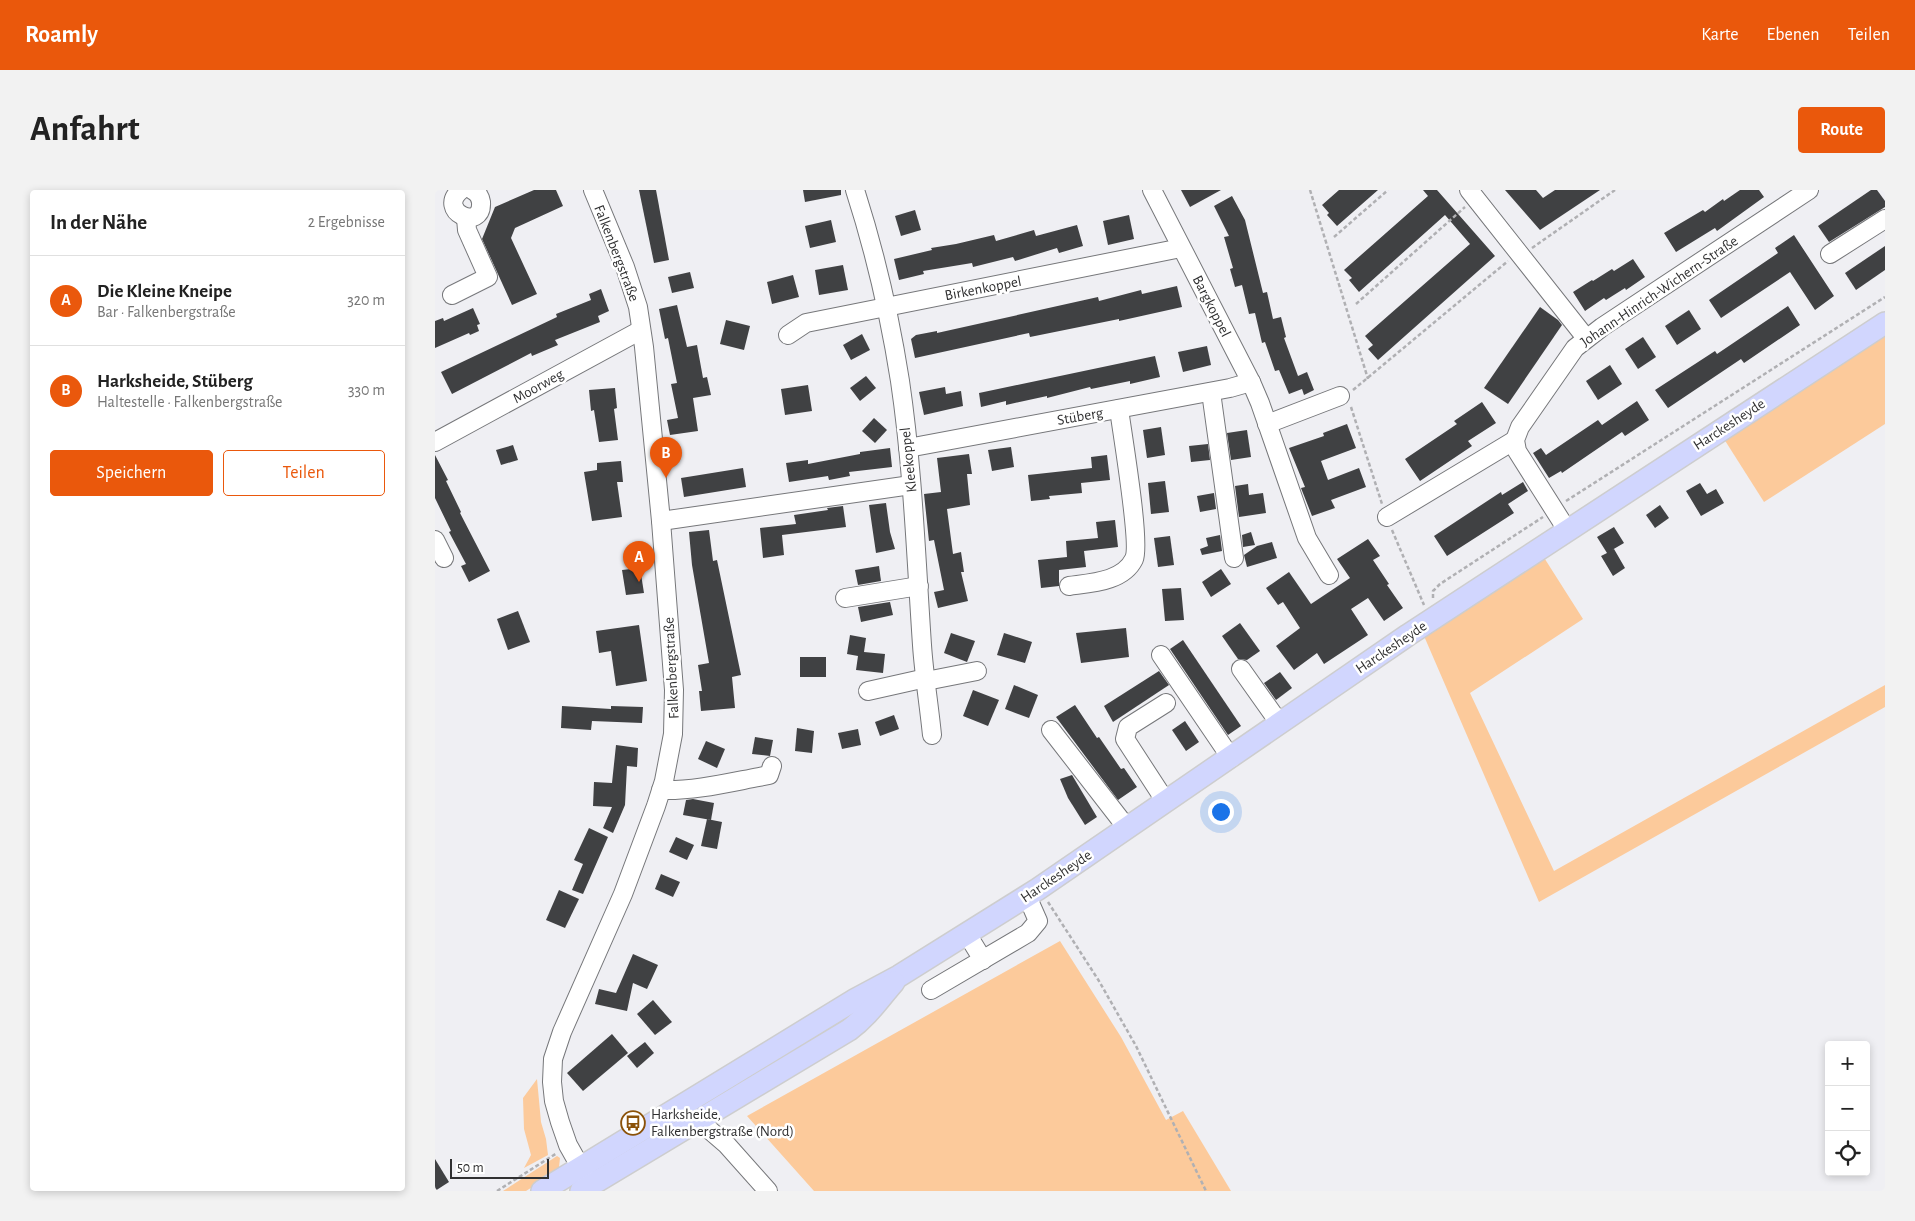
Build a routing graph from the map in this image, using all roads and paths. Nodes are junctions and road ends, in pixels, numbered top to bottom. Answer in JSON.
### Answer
{"nodes":[{"id":1,"x":472,"y":190,"type":"edge"},
{"id":2,"x":593,"y":190,"type":"edge"},
{"id":3,"x":855,"y":190,"type":"edge"},
{"id":4,"x":1152,"y":190,"type":"edge"},
{"id":5,"x":1310,"y":190,"type":"edge"},
{"id":6,"x":1388,"y":190,"type":"edge"},
{"id":7,"x":1615,"y":190,"type":"edge"},
{"id":8,"x":1801,"y":192,"type":"edge"},
{"id":9,"x":1472,"y":194,"type":"edge"},
{"id":10,"x":1885,"y":219,"type":"edge"},
{"id":11,"x":1334,"y":237,"type":"dead end"},
{"id":12,"x":1181,"y":248,"type":"junction"},
{"id":13,"x":1520,"y":253,"type":"junction"},
{"id":14,"x":1830,"y":254,"type":"dead end"},
{"id":15,"x":452,"y":296,"type":"dead end"},
{"id":16,"x":1885,"y":297,"type":"edge"},
{"id":17,"x":1356,"y":304,"type":"dead end"},
{"id":18,"x":887,"y":307,"type":"junction"},
{"id":19,"x":1885,"y":322,"type":"edge"},
{"id":20,"x":641,"y":330,"type":"junction"},
{"id":21,"x":788,"y":335,"type":"dead end"},
{"id":22,"x":1586,"y":338,"type":"junction"},
{"id":23,"x":1368,"y":379,"type":"junction"},
{"id":24,"x":1251,"y":382,"type":"junction"},
{"id":25,"x":1211,"y":392,"type":"junction"},
{"id":26,"x":1341,"y":396,"type":"joint"},
{"id":27,"x":1119,"y":409,"type":"junction"},
{"id":28,"x":1267,"y":424,"type":"junction"},
{"id":29,"x":1515,"y":440,"type":"junction"},
{"id":30,"x":435,"y":442,"type":"edge"},
{"id":31,"x":908,"y":448,"type":"junction"},
{"id":32,"x":911,"y":485,"type":"junction"},
{"id":33,"x":1555,"y":509,"type":"junction"},
{"id":34,"x":1387,"y":517,"type":"dead end"},
{"id":35,"x":661,"y":521,"type":"junction"},
{"id":36,"x":1567,"y":530,"type":"junction"},
{"id":37,"x":435,"y":540,"type":"edge"},
{"id":38,"x":443,"y":558,"type":"dead end"},
{"id":39,"x":1234,"y":558,"type":"dead end"},
{"id":40,"x":1329,"y":574,"type":"dead end"},
{"id":41,"x":919,"y":586,"type":"junction"},
{"id":42,"x":1069,"y":586,"type":"dead end"},
{"id":43,"x":845,"y":598,"type":"dead end"},
{"id":44,"x":1161,"y":654,"type":"dead end"},
{"id":45,"x":1241,"y":669,"type":"dead end"},
{"id":46,"x":977,"y":671,"type":"dead end"},
{"id":47,"x":926,"y":680,"type":"junction"},
{"id":48,"x":868,"y":691,"type":"dead end"},
{"id":49,"x":1166,"y":703,"type":"dead end"},
{"id":50,"x":1279,"y":724,"type":"junction"},
{"id":51,"x":1051,"y":730,"type":"dead end"},
{"id":52,"x":932,"y":735,"type":"dead end"},
{"id":53,"x":1231,"y":758,"type":"junction"},
{"id":54,"x":772,"y":766,"type":"dead end"},
{"id":55,"x":661,"y":790,"type":"junction"},
{"id":56,"x":1166,"y":802,"type":"junction"},
{"id":57,"x":1127,"y":828,"type":"junction"},
{"id":58,"x":1033,"y":893,"type":"junction"},
{"id":59,"x":967,"y":934,"type":"junction"},
{"id":60,"x":983,"y":960,"type":"junction"},
{"id":61,"x":899,"y":976,"type":"junction"},
{"id":62,"x":931,"y":990,"type":"dead end"},
{"id":63,"x":698,"y":1120,"type":"junction"},
{"id":64,"x":560,"y":1152,"type":"dead end"},
{"id":65,"x":587,"y":1184,"type":"edge"},
{"id":66,"x":497,"y":1191,"type":"edge"},
{"id":67,"x":542,"y":1191,"type":"edge"},
{"id":68,"x":768,"y":1191,"type":"edge"},
{"id":69,"x":1206,"y":1191,"type":"edge"}],
"edges":[{"from":1,"to":15,"type":"street"},
{"from":2,"to":20,"type":"street","name":"Falkenbergstraße"},
{"from":3,"to":18,"type":"street","name":"Kleekoppel"},
{"from":4,"to":12,"type":"street","name":"Bargkoppel"},
{"from":5,"to":23,"type":"path"},
{"from":6,"to":11,"type":"path"},
{"from":7,"to":13,"type":"path"},
{"from":8,"to":22,"type":"street","name":"Johann-Hinrich-Wichern-Straße"},
{"from":9,"to":13,"type":"street"},
{"from":9,"to":17,"type":"path"},
{"from":10,"to":14,"type":"street"},
{"from":12,"to":18,"type":"street","name":"Birkenkoppel"},
{"from":12,"to":24,"type":"street","name":"Bargkoppel"},
{"from":13,"to":22,"type":"street"},
{"from":13,"to":23,"type":"path"},
{"from":16,"to":33,"type":"path"},
{"from":18,"to":21,"type":"street","name":"Birkenkoppel"},
{"from":18,"to":31,"type":"street","name":"Kleekoppel"},
{"from":19,"to":36,"type":"main road","name":"Harckesheyde"},
{"from":20,"to":30,"type":"street","name":"Moorweg"},
{"from":20,"to":35,"type":"street","name":"Falkenbergstraße"},
{"from":22,"to":29,"type":"street","name":"Johann-Hinrich-Wichern-Straße"},
{"from":23,"to":26,"type":"path"},
{"from":24,"to":25,"type":"street","name":"Stüberg"},
{"from":24,"to":28,"type":"street","name":"Bargkoppel"},
{"from":25,"to":27,"type":"street","name":"Stüberg"},
{"from":25,"to":39,"type":"street"},
{"from":26,"to":28,"type":"street"},
{"from":27,"to":31,"type":"street","name":"Stüberg"},
{"from":27,"to":42,"type":"street"},
{"from":28,"to":40,"type":"street","name":"Bargkoppel"},
{"from":29,"to":33,"type":"street"},
{"from":29,"to":34,"type":"street"},
{"from":31,"to":32,"type":"street","name":"Kleekoppel"},
{"from":32,"to":35,"type":"street"},
{"from":32,"to":41,"type":"street","name":"Kleekoppel"},
{"from":33,"to":36,"type":"street"},
{"from":35,"to":55,"type":"street","name":"Falkenbergstraße"},
{"from":36,"to":50,"type":"main road","name":"Harckesheyde"},
{"from":37,"to":38,"type":"street"},
{"from":41,"to":43,"type":"street"},
{"from":41,"to":47,"type":"street","name":"Kleekoppel"},
{"from":44,"to":53,"type":"street"},
{"from":45,"to":50,"type":"street"},
{"from":46,"to":47,"type":"street"},
{"from":47,"to":48,"type":"street"},
{"from":47,"to":52,"type":"street","name":"Kleekoppel"},
{"from":49,"to":56,"type":"street"},
{"from":50,"to":53,"type":"main road","name":"Harckesheyde"},
{"from":51,"to":57,"type":"street"},
{"from":53,"to":56,"type":"main road","name":"Harckesheyde"},
{"from":54,"to":55,"type":"street"},
{"from":55,"to":65,"type":"street","name":"Falkenbergstraße"},
{"from":56,"to":57,"type":"main road","name":"Harckesheyde"},
{"from":57,"to":58,"type":"main road","name":"Harckesheyde"},
{"from":58,"to":59,"type":"main road","name":"Harckesheyde"},
{"from":58,"to":60,"type":"street"},
{"from":58,"to":69,"type":"path"},
{"from":59,"to":60,"type":"street"},
{"from":59,"to":61,"type":"main road","name":"Harckesheyde"},
{"from":60,"to":62,"type":"street"},
{"from":61,"to":63,"type":"main road","name":"Harckesheyde"},
{"from":61,"to":65,"type":"main road","name":"Harckesheyde"},
{"from":63,"to":65,"type":"main road","name":"Harckesheyde"},
{"from":63,"to":68,"type":"street"},
{"from":64,"to":66,"type":"path"},
{"from":65,"to":67,"type":"main road","name":"Harckesheyde"}]}
